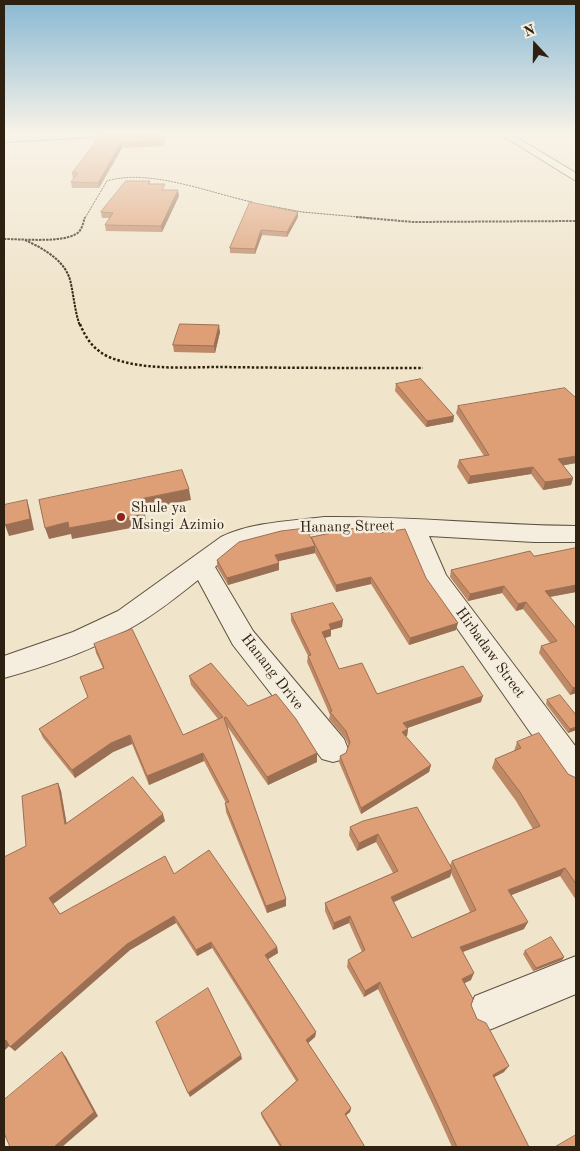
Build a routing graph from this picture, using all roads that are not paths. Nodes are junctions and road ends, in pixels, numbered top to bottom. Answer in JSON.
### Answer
{"nodes":[{"id":1,"x":414,"y":527,"type":"junction"},
{"id":2,"x":576,"y":534,"type":"edge"},
{"id":3,"x":202,"y":564,"type":"junction"},
{"id":4,"x":4,"y":667,"type":"edge"},
{"id":5,"x":333,"y":749,"type":"dead end"},
{"id":6,"x":576,"y":772,"type":"edge"},
{"id":7,"x":576,"y":975,"type":"edge"},
{"id":8,"x":489,"y":1010,"type":"dead end"}],
"edges":[{"from":1,"to":2,"type":"street","name":"Hanang Street"},
{"from":1,"to":3,"type":"street","name":"Hanang Street"},
{"from":1,"to":6,"type":"street","name":"Hirbadaw Street"},
{"from":3,"to":4,"type":"street","name":"Hanang Street"},
{"from":3,"to":5,"type":"street","name":"Hanang Drive"},
{"from":7,"to":8,"type":"street"}]}
